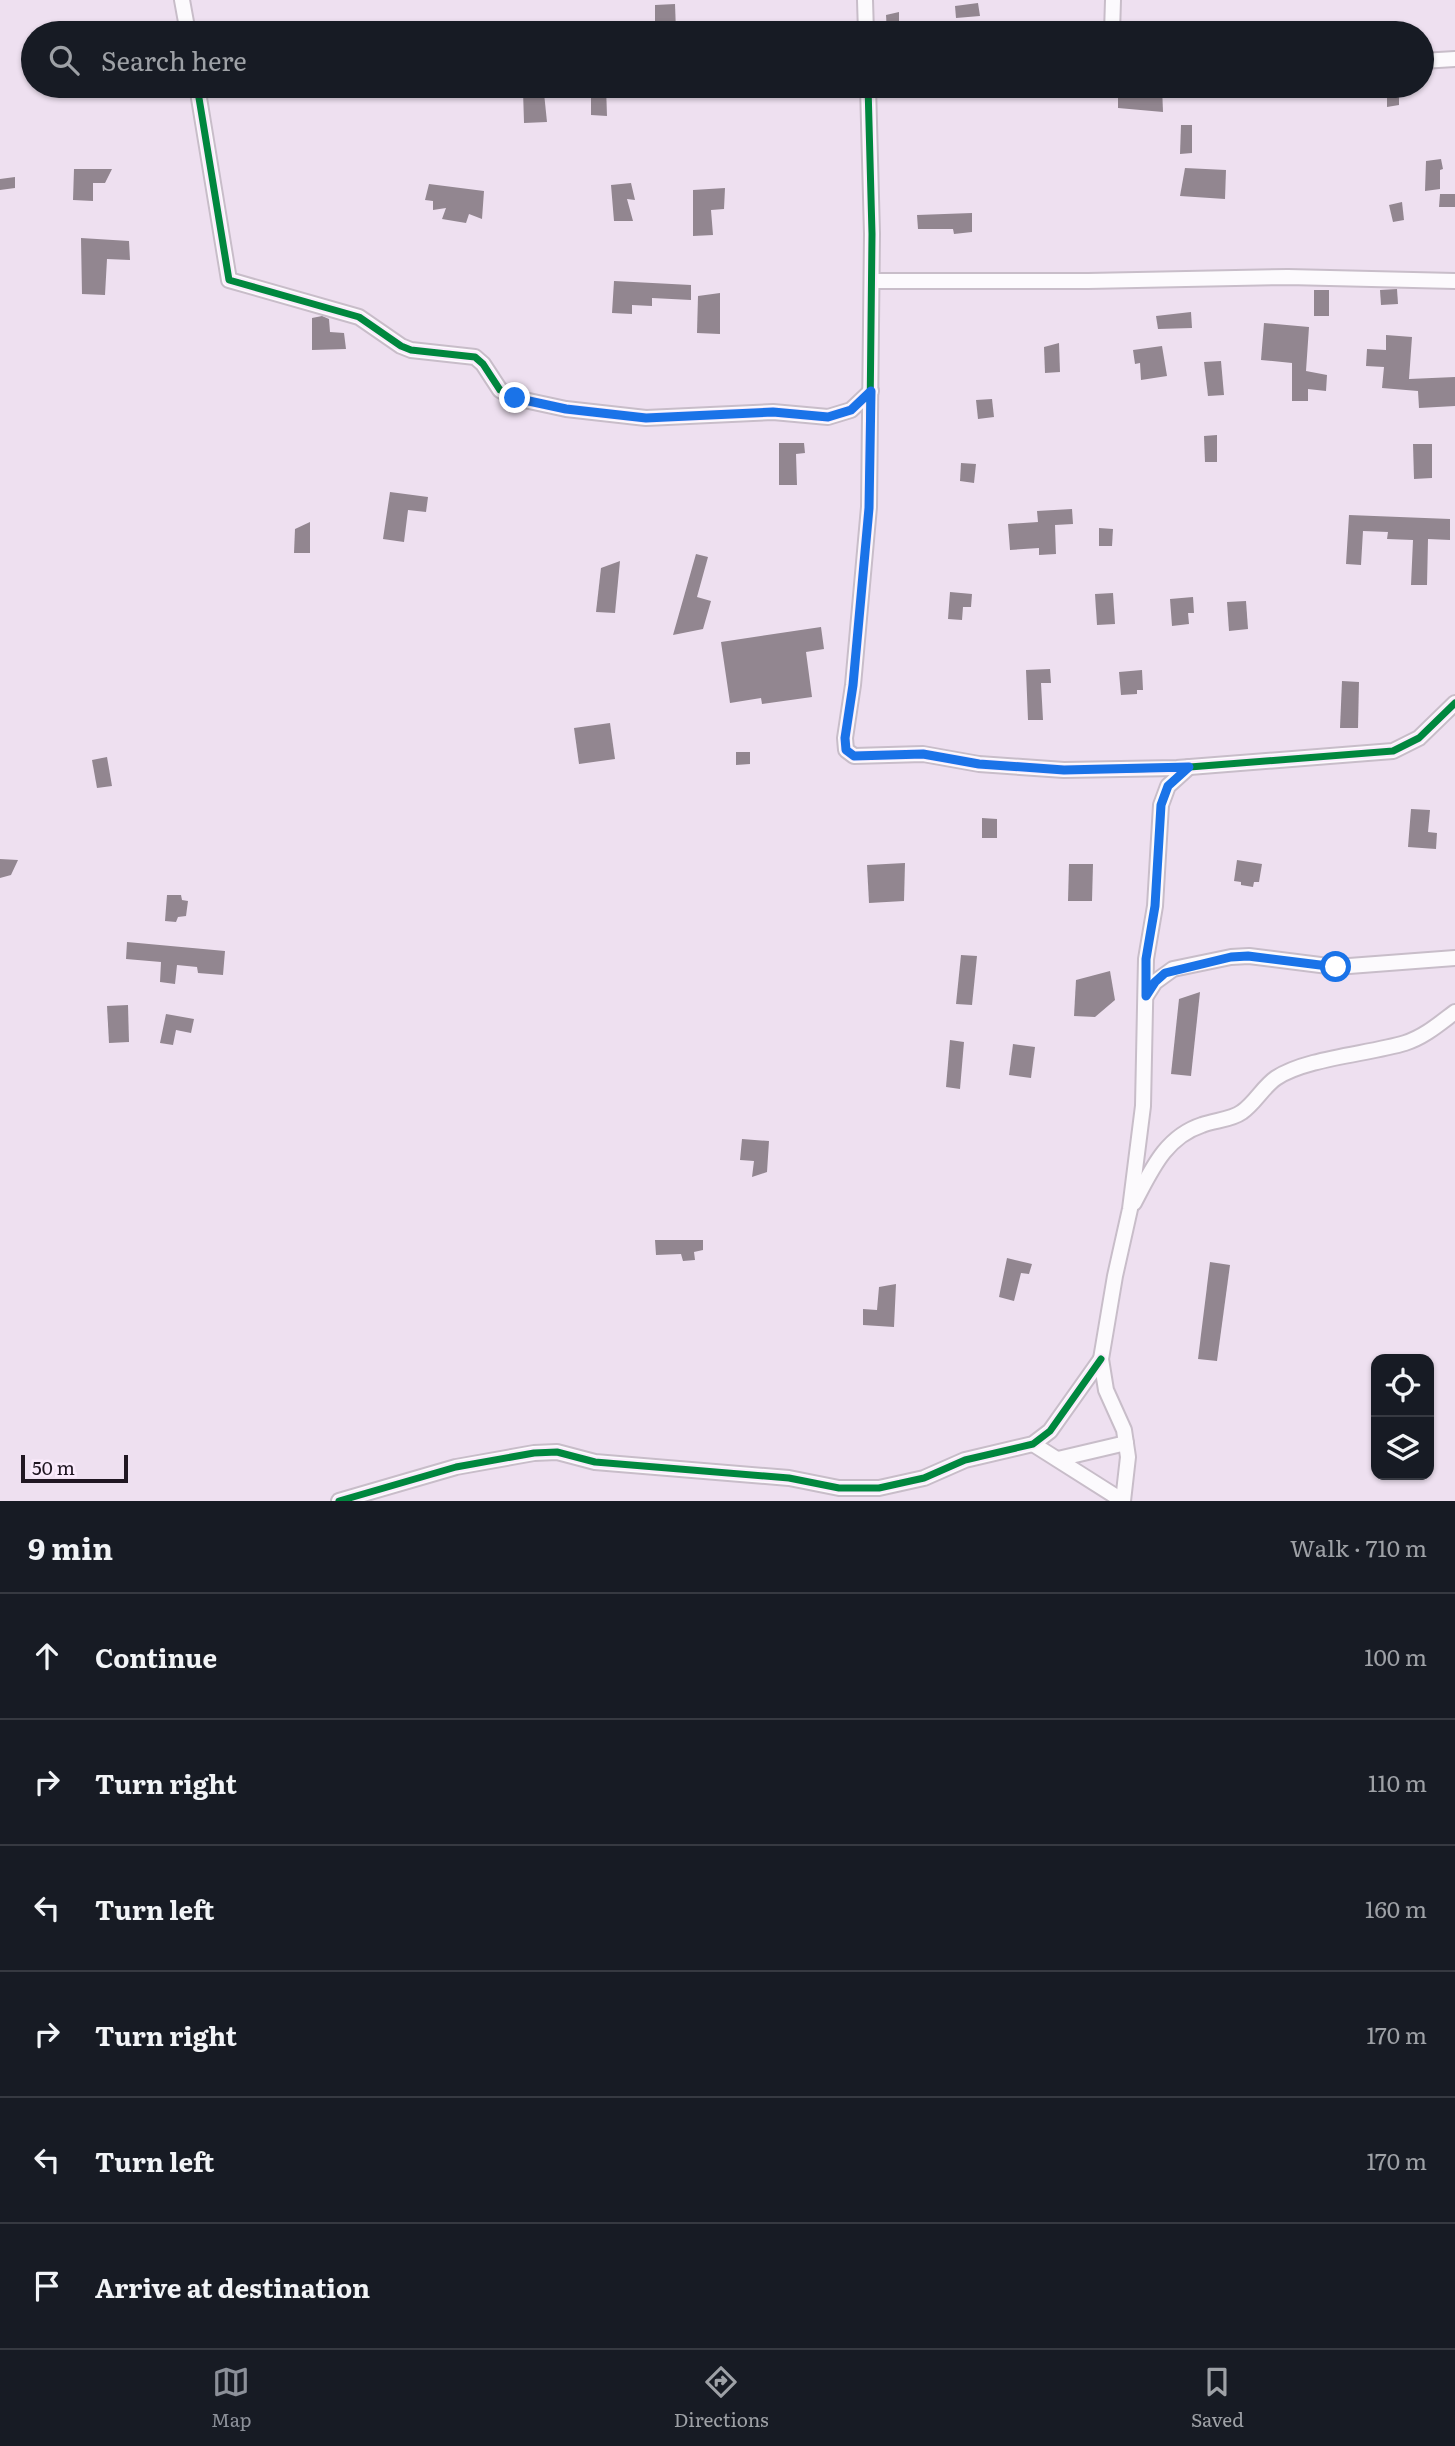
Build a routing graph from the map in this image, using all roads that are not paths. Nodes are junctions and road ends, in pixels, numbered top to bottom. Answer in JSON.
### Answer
{"nodes":[{"id":1,"x":182,"y":0,"type":"edge"},
{"id":2,"x":865,"y":0,"type":"edge"},
{"id":3,"x":1113,"y":0,"type":"edge"},
{"id":4,"x":186,"y":21,"type":"edge"},
{"id":5,"x":866,"y":21,"type":"edge"},
{"id":6,"x":1112,"y":21,"type":"edge"},
{"id":7,"x":1455,"y":59,"type":"edge"},
{"id":8,"x":1434,"y":60,"type":"edge"},
{"id":9,"x":199,"y":98,"type":"edge"},
{"id":10,"x":868,"y":98,"type":"edge"},
{"id":11,"x":872,"y":281,"type":"junction"},
{"id":12,"x":1455,"y":281,"type":"edge"},
{"id":13,"x":871,"y":391,"type":"junction"},
{"id":14,"x":1455,"y":703,"type":"edge"},
{"id":15,"x":1189,"y":767,"type":"junction"},
{"id":16,"x":1455,"y":958,"type":"edge"},
{"id":17,"x":1146,"y":996,"type":"junction"},
{"id":18,"x":1455,"y":1012,"type":"edge"},
{"id":19,"x":1130,"y":1209,"type":"junction"},
{"id":20,"x":1101,"y":1359,"type":"junction"},
{"id":21,"x":1126,"y":1443,"type":"junction"},
{"id":22,"x":1033,"y":1444,"type":"junction"},
{"id":23,"x":1058,"y":1459,"type":"junction"},
{"id":24,"x":339,"y":1501,"type":"edge"},
{"id":25,"x":1123,"y":1501,"type":"edge"}],
"edges":[{"from":1,"to":4,"type":"street"},
{"from":2,"to":5,"type":"street"},
{"from":3,"to":6,"type":"street"},
{"from":7,"to":8,"type":"street"},
{"from":9,"to":13,"type":"street"},
{"from":10,"to":11,"type":"street"},
{"from":11,"to":12,"type":"street"},
{"from":11,"to":13,"type":"street"},
{"from":13,"to":15,"type":"street"},
{"from":14,"to":15,"type":"street"},
{"from":15,"to":17,"type":"street"},
{"from":16,"to":17,"type":"street"},
{"from":17,"to":19,"type":"street"},
{"from":18,"to":19,"type":"street"},
{"from":19,"to":20,"type":"street"},
{"from":20,"to":21,"type":"street"},
{"from":20,"to":22,"type":"street"},
{"from":21,"to":23,"type":"street"},
{"from":21,"to":25,"type":"street"},
{"from":22,"to":23,"type":"street"},
{"from":22,"to":24,"type":"street"},
{"from":23,"to":25,"type":"street"}]}
